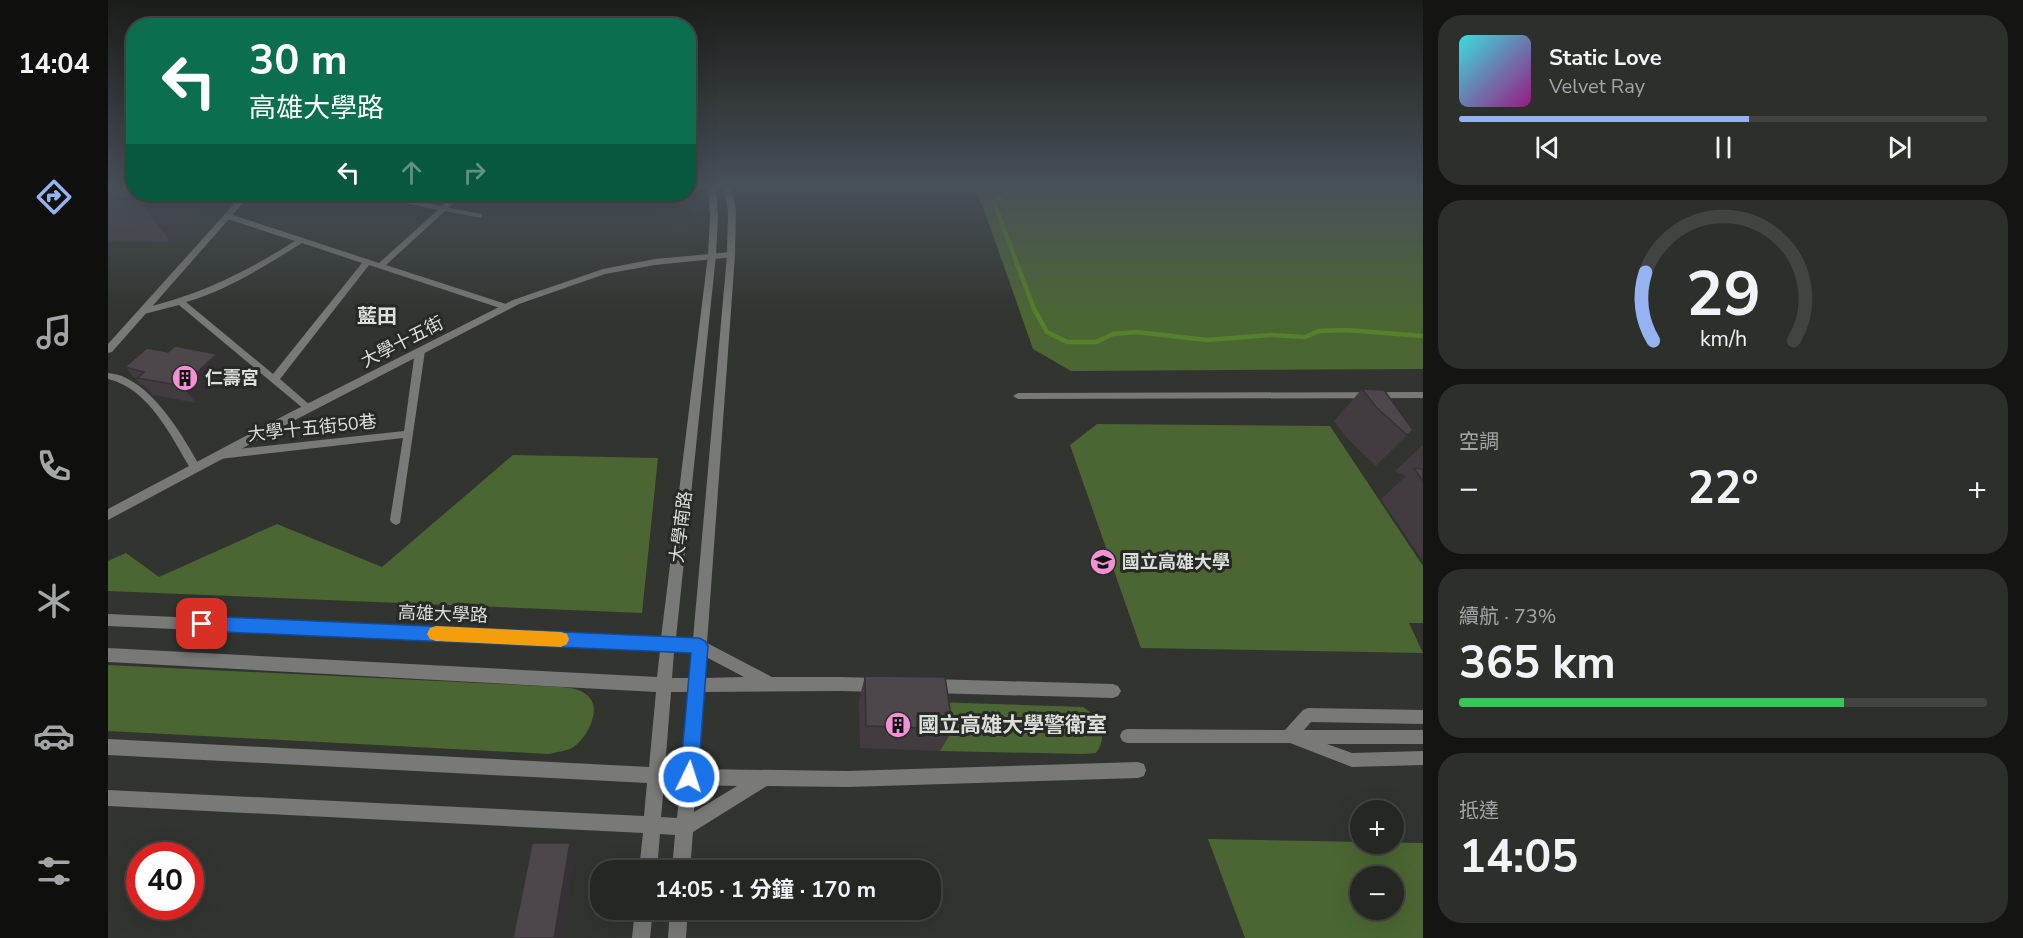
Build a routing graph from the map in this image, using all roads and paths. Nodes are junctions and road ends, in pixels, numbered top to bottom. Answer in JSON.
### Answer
{"nodes":[{"id":1,"x":216,"y":229,"type":"edge"},
{"id":2,"x":266,"y":229,"type":"edge"},
{"id":3,"x":420,"y":229,"type":"edge"},
{"id":4,"x":713,"y":229,"type":"edge"},
{"id":5,"x":731,"y":229,"type":"edge"},
{"id":6,"x":301,"y":240,"type":"junction"},
{"id":7,"x":712,"y":255,"type":"junction"},
{"id":8,"x":730,"y":255,"type":"junction"},
{"id":9,"x":367,"y":262,"type":"junction"},
{"id":10,"x":381,"y":266,"type":"junction"},
{"id":11,"x":182,"y":303,"type":"junction"},
{"id":12,"x":506,"y":307,"type":"junction"},
{"id":13,"x":144,"y":310,"type":"junction"},
{"id":14,"x":108,"y":350,"type":"edge"},
{"id":15,"x":420,"y":351,"type":"junction"},
{"id":16,"x":108,"y":376,"type":"edge"},
{"id":17,"x":274,"y":380,"type":"junction"},
{"id":18,"x":1423,"y":395,"type":"edge"},
{"id":19,"x":1018,"y":396,"type":"dead end"},
{"id":20,"x":308,"y":408,"type":"junction"},
{"id":21,"x":408,"y":434,"type":"junction"},
{"id":22,"x":219,"y":455,"type":"junction"},
{"id":23,"x":196,"y":468,"type":"junction"},
{"id":24,"x":108,"y":515,"type":"edge"},
{"id":25,"x":396,"y":520,"type":"dead end"},
{"id":26,"x":108,"y":620,"type":"edge"},
{"id":27,"x":669,"y":645,"type":"junction"},
{"id":28,"x":699,"y":646,"type":"junction"},
{"id":29,"x":108,"y":655,"type":"edge"},
{"id":30,"x":768,"y":683,"type":"junction"},
{"id":31,"x":664,"y":685,"type":"junction"},
{"id":32,"x":696,"y":685,"type":"junction"},
{"id":33,"x":887,"y":685,"type":"edge"},
{"id":34,"x":911,"y":686,"type":"edge"},
{"id":35,"x":1113,"y":691,"type":"dead end"},
{"id":36,"x":1423,"y":717,"type":"edge"},
{"id":37,"x":1127,"y":736,"type":"dead end"},
{"id":38,"x":1289,"y":736,"type":"junction"},
{"id":39,"x":1423,"y":737,"type":"edge"},
{"id":40,"x":108,"y":747,"type":"edge"},
{"id":41,"x":1423,"y":758,"type":"edge"},
{"id":42,"x":1138,"y":770,"type":"dead end"},
{"id":43,"x":656,"y":775,"type":"junction"},
{"id":44,"x":689,"y":777,"type":"junction"},
{"id":45,"x":763,"y":779,"type":"junction"},
{"id":46,"x":108,"y":798,"type":"edge"},
{"id":47,"x":652,"y":827,"type":"junction"},
{"id":48,"x":685,"y":827,"type":"junction"},
{"id":49,"x":649,"y":860,"type":"edge"},
{"id":50,"x":682,"y":860,"type":"edge"},
{"id":51,"x":643,"y":920,"type":"edge"},
{"id":52,"x":678,"y":920,"type":"edge"},
{"id":53,"x":641,"y":938,"type":"edge"},
{"id":54,"x":676,"y":938,"type":"edge"}],
"edges":[{"from":1,"to":13,"type":"street"},
{"from":2,"to":6,"type":"lane"},
{"from":3,"to":10,"type":"lane"},
{"from":4,"to":7,"type":"street","name":"大學南路"},
{"from":5,"to":8,"type":"street","name":"大學南路"},
{"from":6,"to":9,"type":"lane"},
{"from":6,"to":11,"type":"lane"},
{"from":7,"to":8,"type":"street","name":"大學十五街"},
{"from":7,"to":12,"type":"street","name":"大學十五街"},
{"from":7,"to":27,"type":"street","name":"大學南路"},
{"from":8,"to":28,"type":"street","name":"大學南路"},
{"from":9,"to":10,"type":"lane"},
{"from":9,"to":17,"type":"lane"},
{"from":10,"to":12,"type":"lane"},
{"from":11,"to":13,"type":"lane"},
{"from":11,"to":17,"type":"lane"},
{"from":12,"to":15,"type":"street","name":"大學十五街"},
{"from":13,"to":14,"type":"street"},
{"from":15,"to":20,"type":"street","name":"大學十五街"},
{"from":15,"to":21,"type":"lane"},
{"from":16,"to":23,"type":"lane"},
{"from":17,"to":20,"type":"lane"},
{"from":18,"to":19,"type":"lane"},
{"from":20,"to":22,"type":"street","name":"大學十五街"},
{"from":21,"to":22,"type":"lane","name":"大學十五街50巷"},
{"from":21,"to":25,"type":"lane"},
{"from":22,"to":23,"type":"street","name":"大學十五街"},
{"from":23,"to":24,"type":"street","name":"大學十五街"},
{"from":26,"to":27,"type":"street","name":"高雄大學路"},
{"from":27,"to":28,"type":"street","name":"高雄大學路"},
{"from":27,"to":31,"type":"street","name":"大學南路"},
{"from":28,"to":30,"type":"street","name":"高雄大學路"},
{"from":28,"to":32,"type":"street","name":"大學南路"},
{"from":29,"to":31,"type":"street","name":"高雄大學路"},
{"from":30,"to":32,"type":"street","name":"高雄大學路"},
{"from":30,"to":33,"type":"street","name":"高雄大學路"},
{"from":31,"to":32,"type":"street","name":"高雄大學路"},
{"from":31,"to":43,"type":"street","name":"大學南路"},
{"from":32,"to":44,"type":"street","name":"大學南路"},
{"from":34,"to":35,"type":"street"},
{"from":36,"to":38,"type":"lane"},
{"from":37,"to":38,"type":"lane"},
{"from":38,"to":39,"type":"lane"},
{"from":38,"to":41,"type":"lane"},
{"from":40,"to":43,"type":"street"},
{"from":42,"to":45,"type":"street"},
{"from":43,"to":44,"type":"street"},
{"from":43,"to":47,"type":"street","name":"大學南路"},
{"from":44,"to":45,"type":"street"},
{"from":44,"to":48,"type":"street","name":"大學南路"},
{"from":45,"to":48,"type":"street"},
{"from":46,"to":47,"type":"street"},
{"from":47,"to":48,"type":"street"},
{"from":47,"to":49,"type":"street","name":"大學南路"},
{"from":48,"to":50,"type":"street","name":"大學南路"},
{"from":51,"to":53,"type":"street"},
{"from":52,"to":54,"type":"street"}]}
